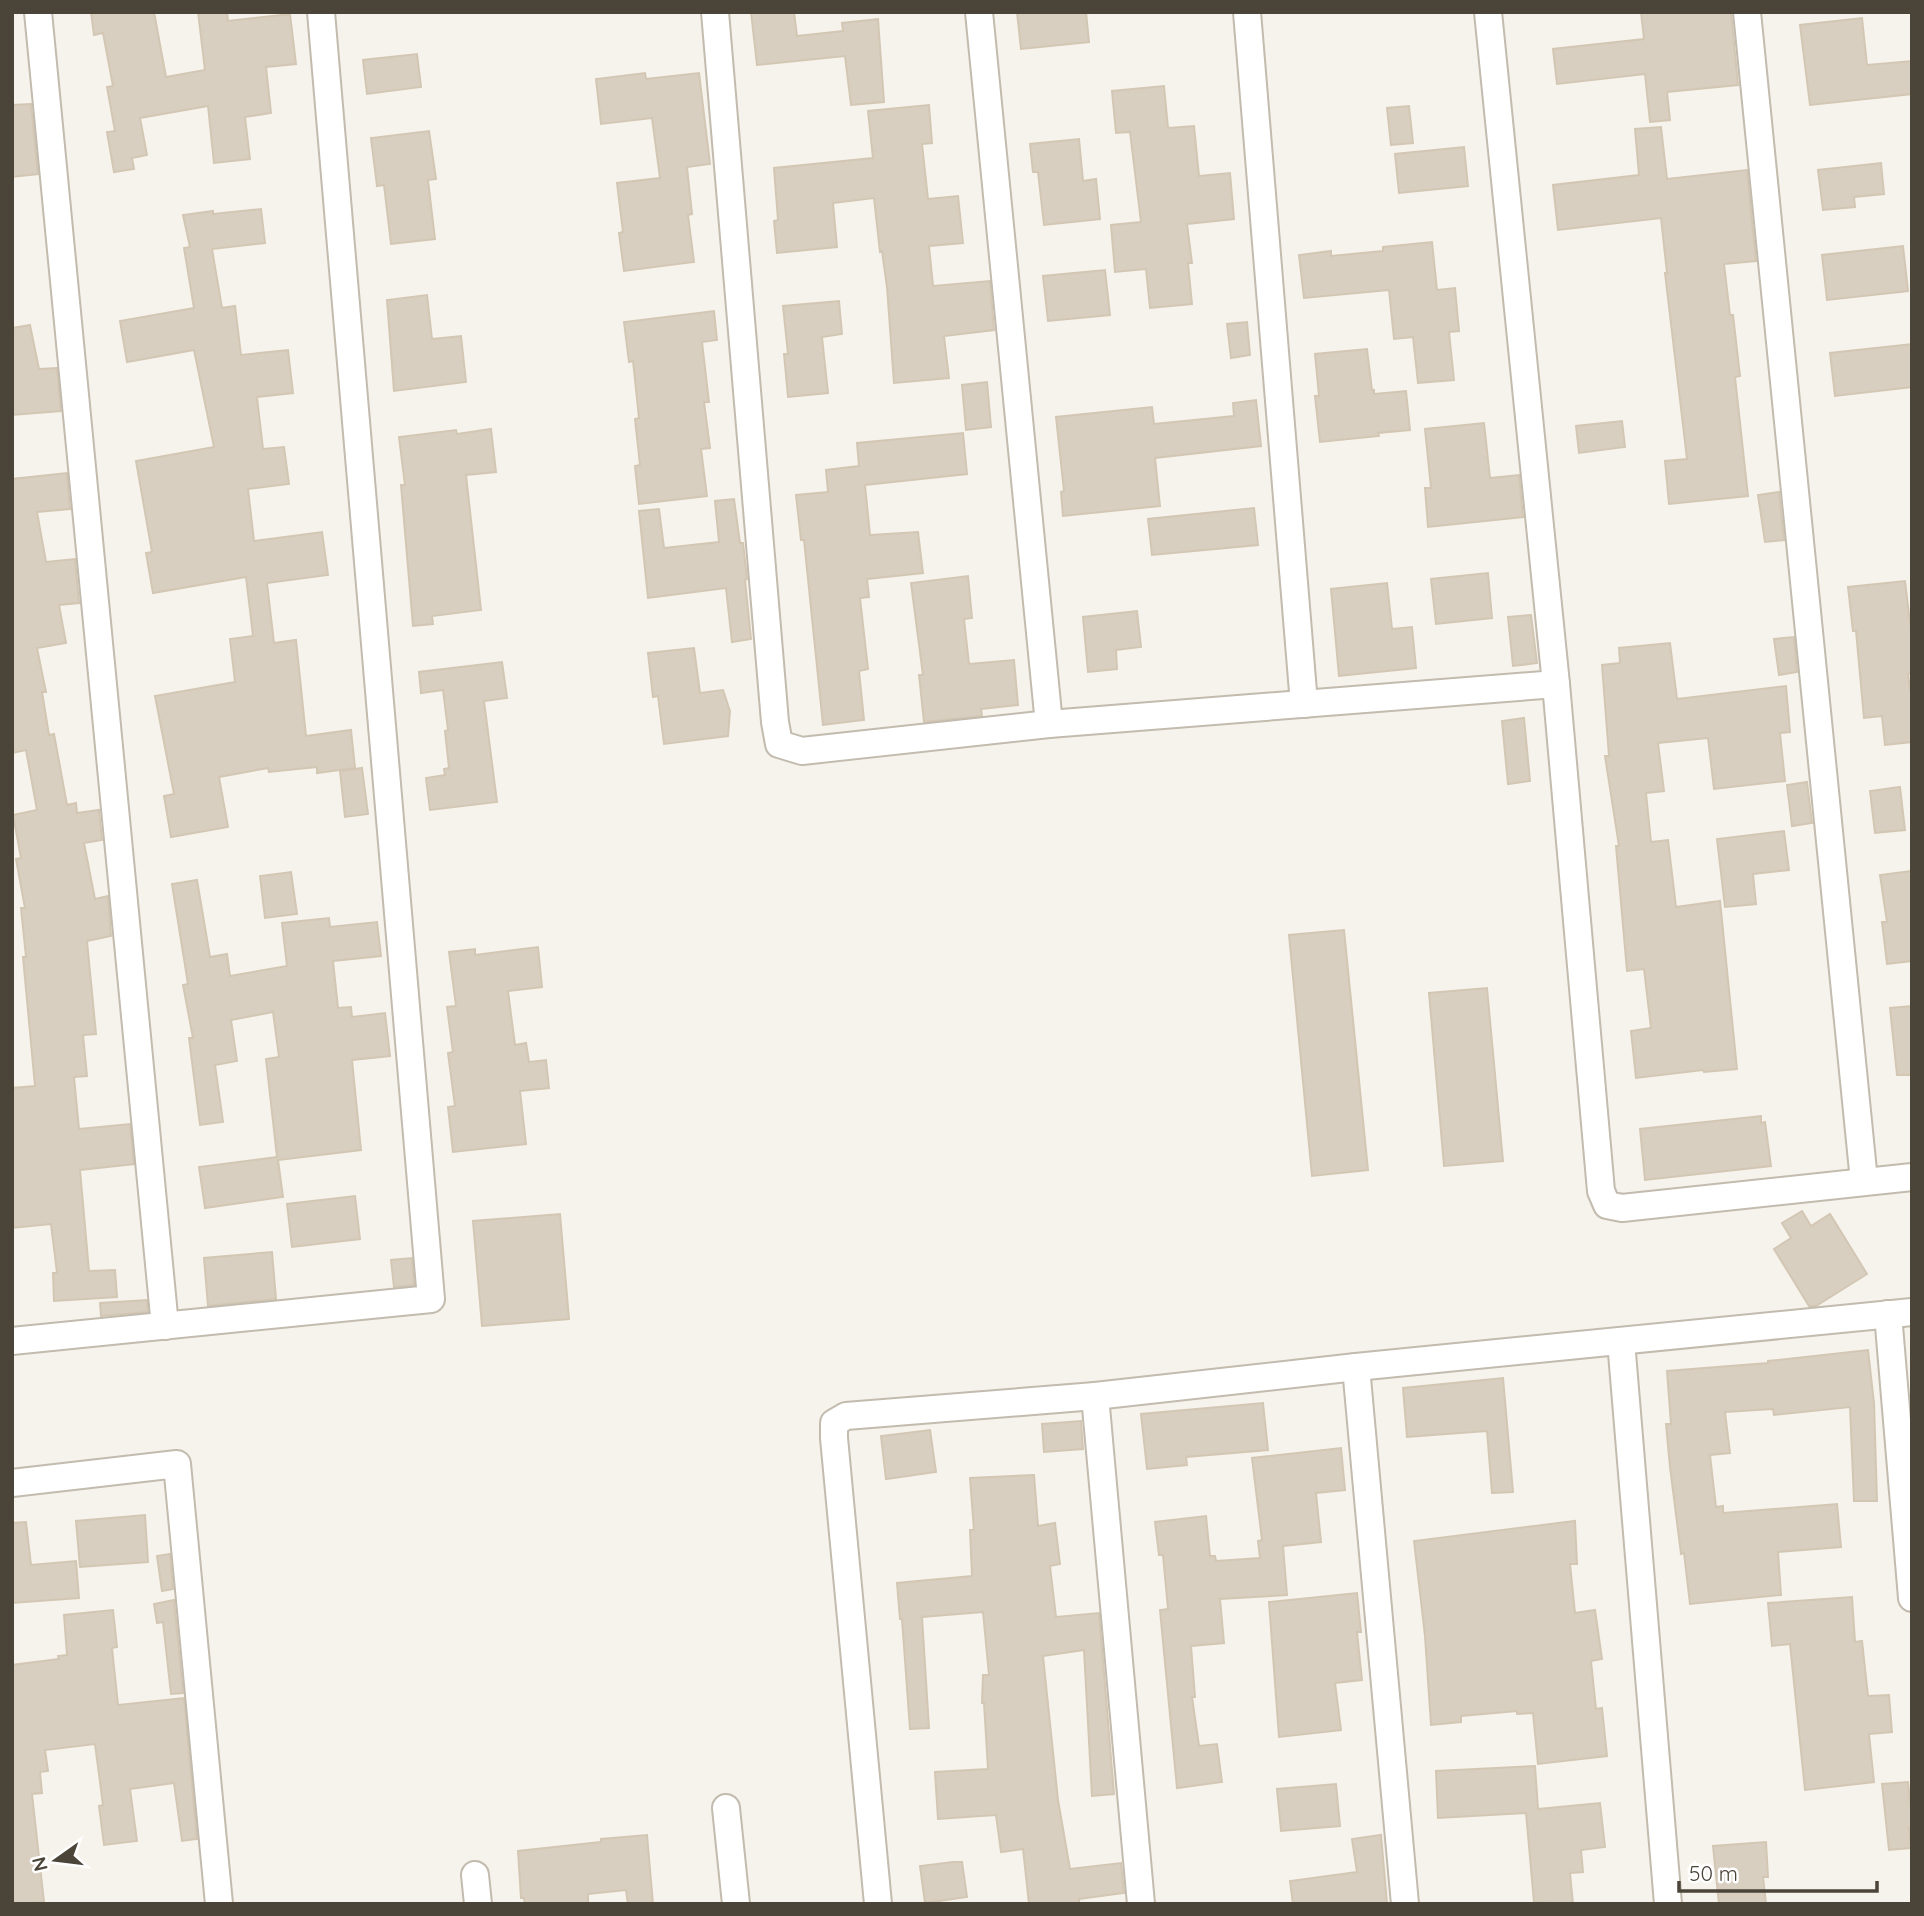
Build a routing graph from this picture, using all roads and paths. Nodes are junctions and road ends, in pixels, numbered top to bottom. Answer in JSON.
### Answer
{"nodes":[{"id":1,"x":38,"y":12,"type":"edge"},
{"id":2,"x":321,"y":12,"type":"edge"},
{"id":3,"x":715,"y":12,"type":"edge"},
{"id":4,"x":979,"y":12,"type":"edge"},
{"id":5,"x":1247,"y":12,"type":"edge"},
{"id":6,"x":1488,"y":12,"type":"edge"},
{"id":7,"x":1747,"y":12,"type":"edge"},
{"id":8,"x":1556,"y":684,"type":"junction"},
{"id":9,"x":1304,"y":704,"type":"junction"},
{"id":10,"x":1049,"y":724,"type":"junction"},
{"id":11,"x":1912,"y":1177,"type":"edge"},
{"id":12,"x":1864,"y":1181,"type":"junction"},
{"id":13,"x":1900,"y":1313,"type":"edge"},
{"id":14,"x":165,"y":1326,"type":"junction"},
{"id":15,"x":12,"y":1341,"type":"edge"},
{"id":16,"x":1621,"y":1341,"type":"junction"},
{"id":17,"x":1356,"y":1367,"type":"junction"},
{"id":18,"x":1095,"y":1396,"type":"junction"},
{"id":19,"x":12,"y":1483,"type":"edge"},
{"id":20,"x":1912,"y":1598,"type":"edge"},
{"id":21,"x":726,"y":1808,"type":"dead end"},
{"id":22,"x":475,"y":1875,"type":"dead end"},
{"id":23,"x":219,"y":1904,"type":"edge"},
{"id":24,"x":478,"y":1904,"type":"edge"},
{"id":25,"x":736,"y":1904,"type":"edge"},
{"id":26,"x":878,"y":1904,"type":"edge"},
{"id":27,"x":1141,"y":1904,"type":"edge"},
{"id":28,"x":1405,"y":1904,"type":"edge"},
{"id":29,"x":1668,"y":1904,"type":"edge"}],
"edges":[{"from":1,"to":14,"type":"street"},
{"from":2,"to":14,"type":"street"},
{"from":3,"to":10,"type":"street"},
{"from":4,"to":10,"type":"street"},
{"from":5,"to":9,"type":"street"},
{"from":6,"to":8,"type":"street"},
{"from":7,"to":12,"type":"street"},
{"from":8,"to":9,"type":"street"},
{"from":8,"to":12,"type":"street"},
{"from":9,"to":10,"type":"street"},
{"from":11,"to":12,"type":"street"},
{"from":13,"to":16,"type":"street"},
{"from":13,"to":20,"type":"street"},
{"from":14,"to":15,"type":"street"},
{"from":16,"to":17,"type":"street"},
{"from":16,"to":29,"type":"street"},
{"from":17,"to":18,"type":"street"},
{"from":17,"to":28,"type":"street"},
{"from":18,"to":26,"type":"street"},
{"from":18,"to":27,"type":"street"},
{"from":19,"to":23,"type":"street"},
{"from":21,"to":25,"type":"street"},
{"from":22,"to":24,"type":"street"}]}
